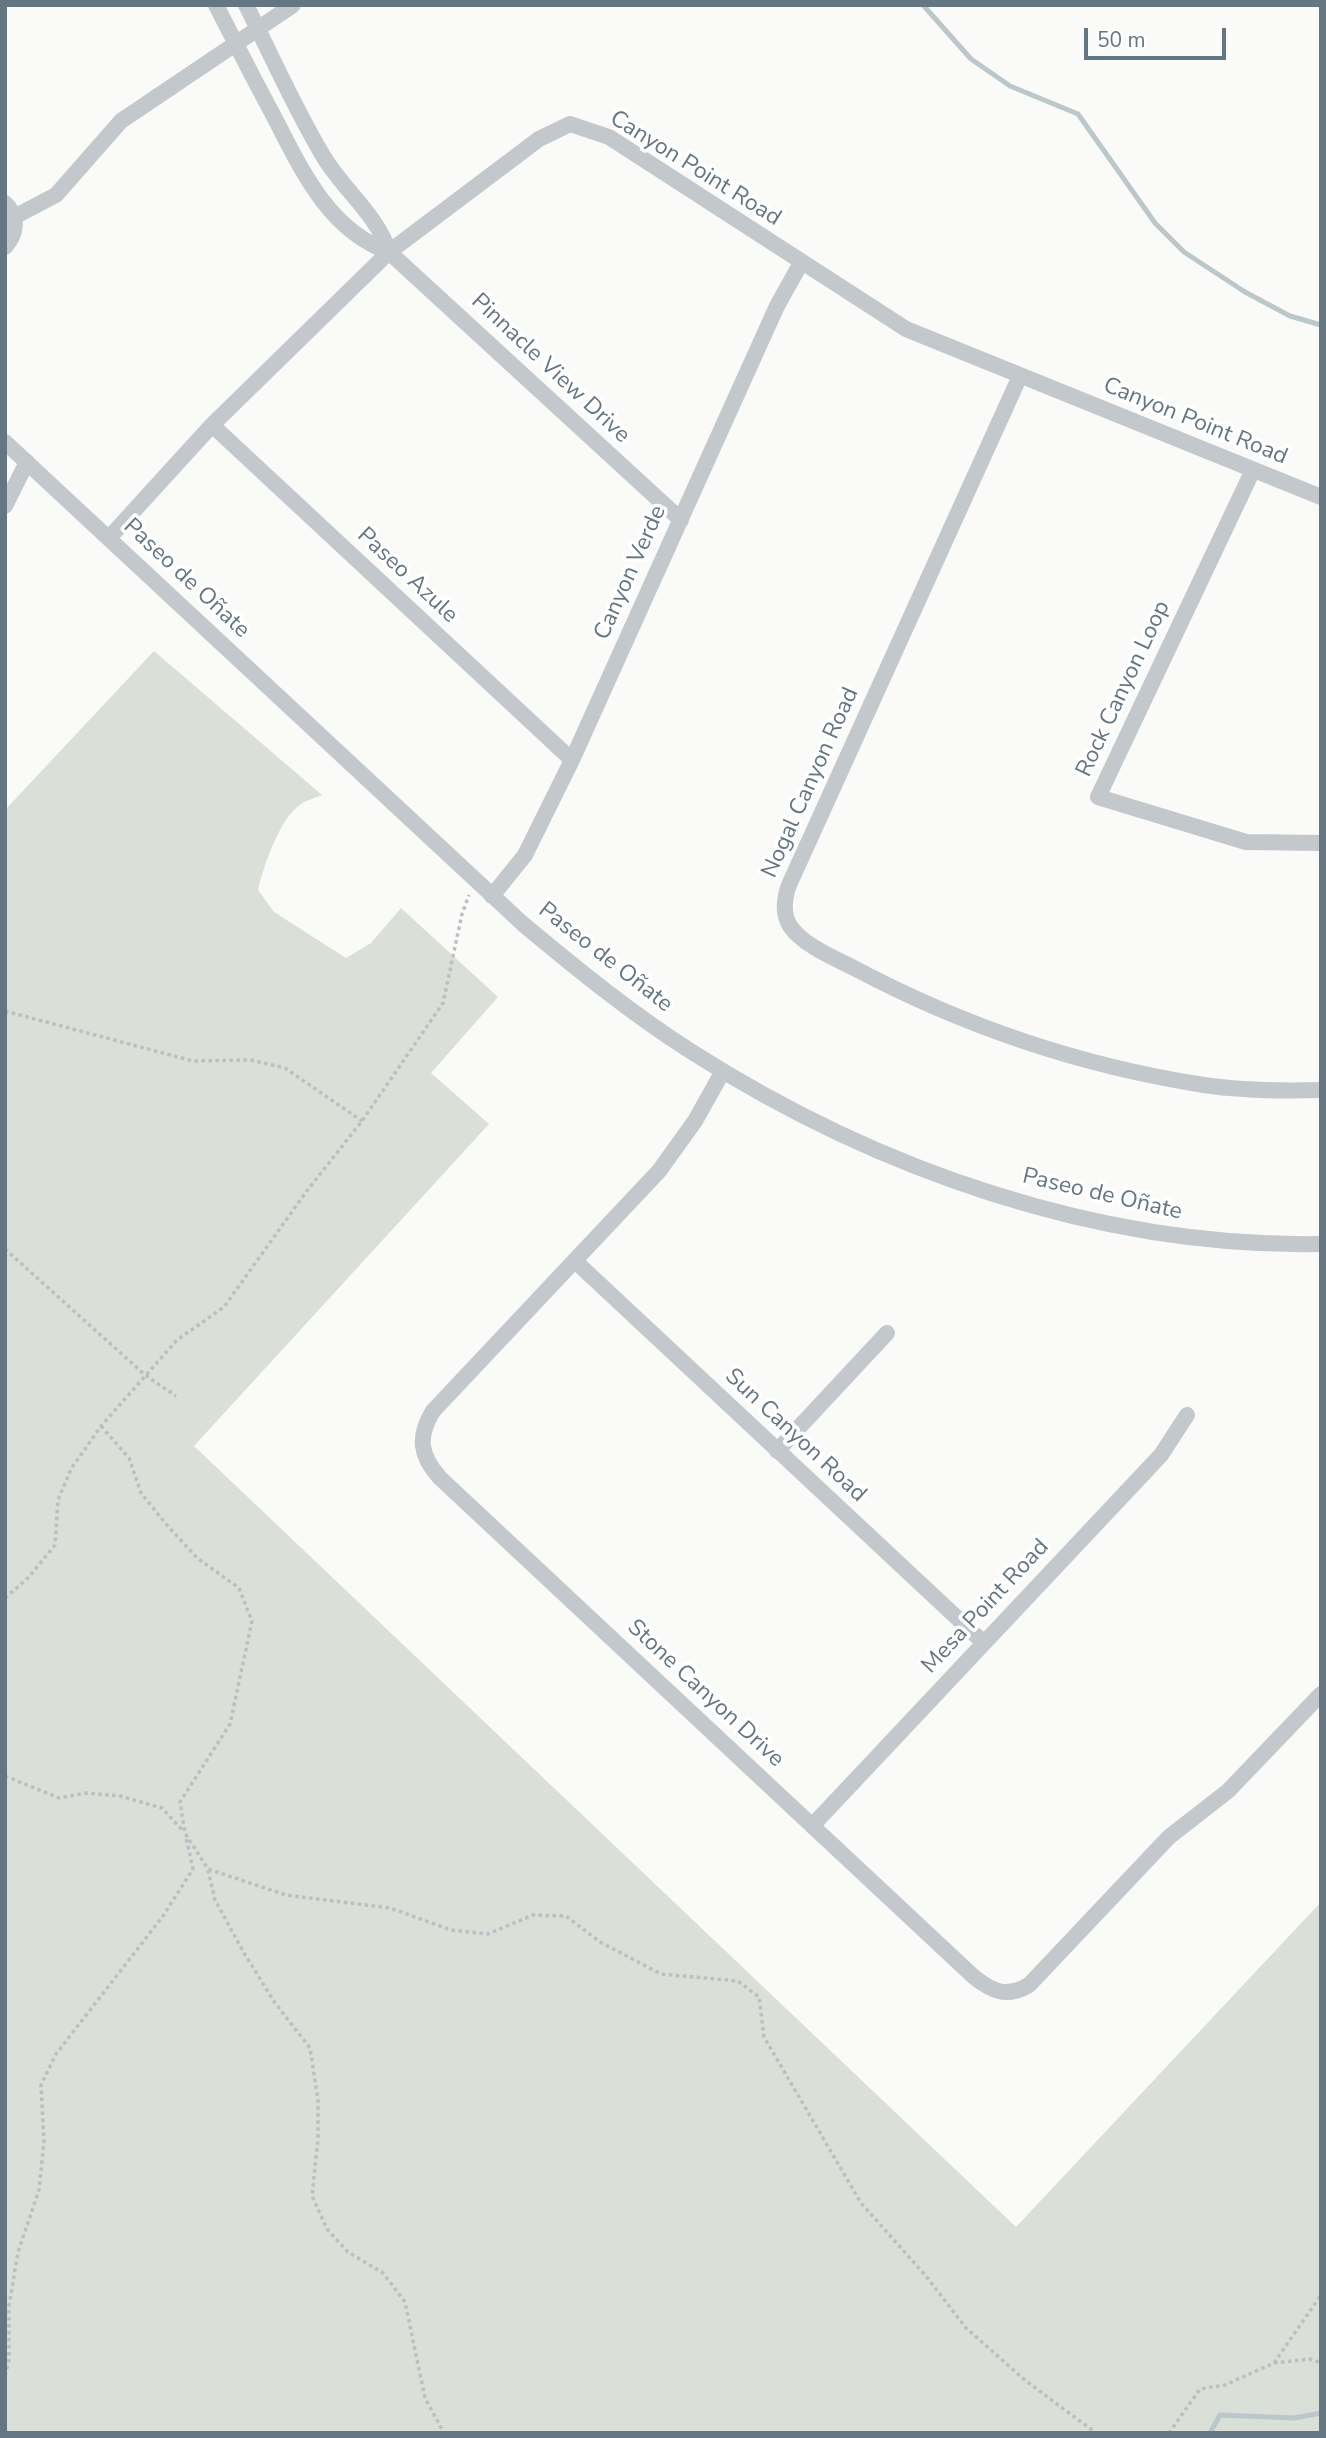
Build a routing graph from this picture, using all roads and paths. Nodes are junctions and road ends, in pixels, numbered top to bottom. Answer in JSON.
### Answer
{"nodes":[{"id":1,"x":216,"y":5,"type":"edge"},
{"id":2,"x":246,"y":5,"type":"edge"},
{"id":3,"x":293,"y":5,"type":"edge"},
{"id":4,"x":258,"y":29,"type":"junction"},
{"id":5,"x":236,"y":45,"type":"junction"},
{"id":6,"x":5,"y":203,"type":"edge"},
{"id":7,"x":14,"y":217,"type":"junction"},
{"id":8,"x":5,"y":247,"type":"edge"},
{"id":9,"x":389,"y":252,"type":"junction"},
{"id":10,"x":801,"y":263,"type":"junction"},
{"id":11,"x":1020,"y":376,"type":"junction"},
{"id":12,"x":212,"y":425,"type":"junction"},
{"id":13,"x":5,"y":442,"type":"edge"},
{"id":14,"x":27,"y":463,"type":"junction"},
{"id":15,"x":1254,"y":470,"type":"junction"},
{"id":16,"x":1321,"y":497,"type":"edge"},
{"id":17,"x":5,"y":506,"type":"edge"},
{"id":18,"x":681,"y":520,"type":"junction"},
{"id":19,"x":109,"y":538,"type":"junction"},
{"id":20,"x":572,"y":760,"type":"junction"},
{"id":21,"x":1321,"y":843,"type":"edge"},
{"id":22,"x":475,"y":880,"type":"junction"},
{"id":23,"x":492,"y":896,"type":"junction"},
{"id":24,"x":5,"y":1012,"type":"edge"},
{"id":25,"x":723,"y":1071,"type":"junction"},
{"id":26,"x":1321,"y":1090,"type":"edge"},
{"id":27,"x":362,"y":1121,"type":"junction"},
{"id":28,"x":1321,"y":1244,"type":"edge"},
{"id":29,"x":5,"y":1249,"type":"edge"},
{"id":30,"x":575,"y":1261,"type":"junction"},
{"id":31,"x":887,"y":1333,"type":"dead end"},
{"id":32,"x":145,"y":1375,"type":"junction"},
{"id":33,"x":176,"y":1395,"type":"dead end"},
{"id":34,"x":1186,"y":1415,"type":"dead end"},
{"id":35,"x":101,"y":1426,"type":"junction"},
{"id":36,"x":778,"y":1451,"type":"junction"},
{"id":37,"x":5,"y":1598,"type":"edge"},
{"id":38,"x":984,"y":1643,"type":"junction"},
{"id":39,"x":1321,"y":1694,"type":"edge"},
{"id":40,"x":5,"y":1776,"type":"edge"},
{"id":41,"x":812,"y":1826,"type":"junction"},
{"id":42,"x":185,"y":1833,"type":"junction"},
{"id":43,"x":208,"y":1869,"type":"junction"},
{"id":44,"x":1321,"y":2295,"type":"edge"},
{"id":45,"x":1274,"y":2362,"type":"junction"},
{"id":46,"x":1321,"y":2363,"type":"edge"},
{"id":47,"x":5,"y":2376,"type":"edge"},
{"id":48,"x":444,"y":2433,"type":"edge"},
{"id":49,"x":1096,"y":2433,"type":"edge"},
{"id":50,"x":1169,"y":2433,"type":"edge"}],
"edges":[{"from":1,"to":5,"type":"street","name":"Pinnacle View Drive"},
{"from":2,"to":4,"type":"street","name":"Pinnacle View Drive"},
{"from":3,"to":4,"type":"street"},
{"from":4,"to":5,"type":"street"},
{"from":4,"to":9,"type":"street","name":"Pinnacle View Drive"},
{"from":5,"to":7,"type":"street"},
{"from":5,"to":9,"type":"street","name":"Pinnacle View Drive"},
{"from":6,"to":7,"type":"street"},
{"from":7,"to":8,"type":"street"},
{"from":9,"to":10,"type":"street","name":"Canyon Point Road"},
{"from":9,"to":12,"type":"street","name":"Canyon Point Road"},
{"from":9,"to":18,"type":"street","name":"Pinnacle View Drive"},
{"from":10,"to":11,"type":"street","name":"Canyon Point Road"},
{"from":10,"to":18,"type":"street","name":"Canyon Verde"},
{"from":11,"to":15,"type":"street","name":"Canyon Point Road"},
{"from":11,"to":26,"type":"street","name":"Nogal Canyon Road"},
{"from":12,"to":19,"type":"street","name":"Canyon Point Road"},
{"from":12,"to":20,"type":"street","name":"Paseo Azule"},
{"from":13,"to":14,"type":"street","name":"Paseo de Oñate"},
{"from":14,"to":17,"type":"street"},
{"from":14,"to":19,"type":"street","name":"Paseo de Oñate"},
{"from":15,"to":16,"type":"street","name":"Canyon Point Road"},
{"from":15,"to":21,"type":"street","name":"Rock Canyon Loop"},
{"from":18,"to":20,"type":"street","name":"Canyon Verde"},
{"from":19,"to":22,"type":"street","name":"Paseo de Oñate"},
{"from":20,"to":23,"type":"street","name":"Canyon Verde"},
{"from":22,"to":23,"type":"street","name":"Paseo de Oñate"},
{"from":22,"to":27,"type":"path"},
{"from":23,"to":25,"type":"street","name":"Paseo de Oñate"},
{"from":24,"to":27,"type":"path"},
{"from":25,"to":28,"type":"street","name":"Paseo de Oñate"},
{"from":25,"to":30,"type":"street","name":"Stone Canyon Drive"},
{"from":27,"to":32,"type":"path"},
{"from":29,"to":32,"type":"path"},
{"from":30,"to":36,"type":"street","name":"Sun Canyon Road"},
{"from":30,"to":41,"type":"street","name":"Stone Canyon Drive"},
{"from":31,"to":36,"type":"street"},
{"from":32,"to":33,"type":"path"},
{"from":32,"to":35,"type":"path"},
{"from":34,"to":38,"type":"street","name":"Mesa Point Road"},
{"from":35,"to":37,"type":"path"},
{"from":35,"to":42,"type":"path"},
{"from":36,"to":38,"type":"street","name":"Sun Canyon Road"},
{"from":38,"to":41,"type":"street","name":"Mesa Point Road"},
{"from":39,"to":41,"type":"street","name":"Stone Canyon Drive"},
{"from":40,"to":42,"type":"path"},
{"from":42,"to":43,"type":"path"},
{"from":42,"to":47,"type":"path"},
{"from":43,"to":48,"type":"path"},
{"from":43,"to":49,"type":"path"},
{"from":44,"to":45,"type":"path"},
{"from":45,"to":46,"type":"path"},
{"from":45,"to":50,"type":"path"}]}
